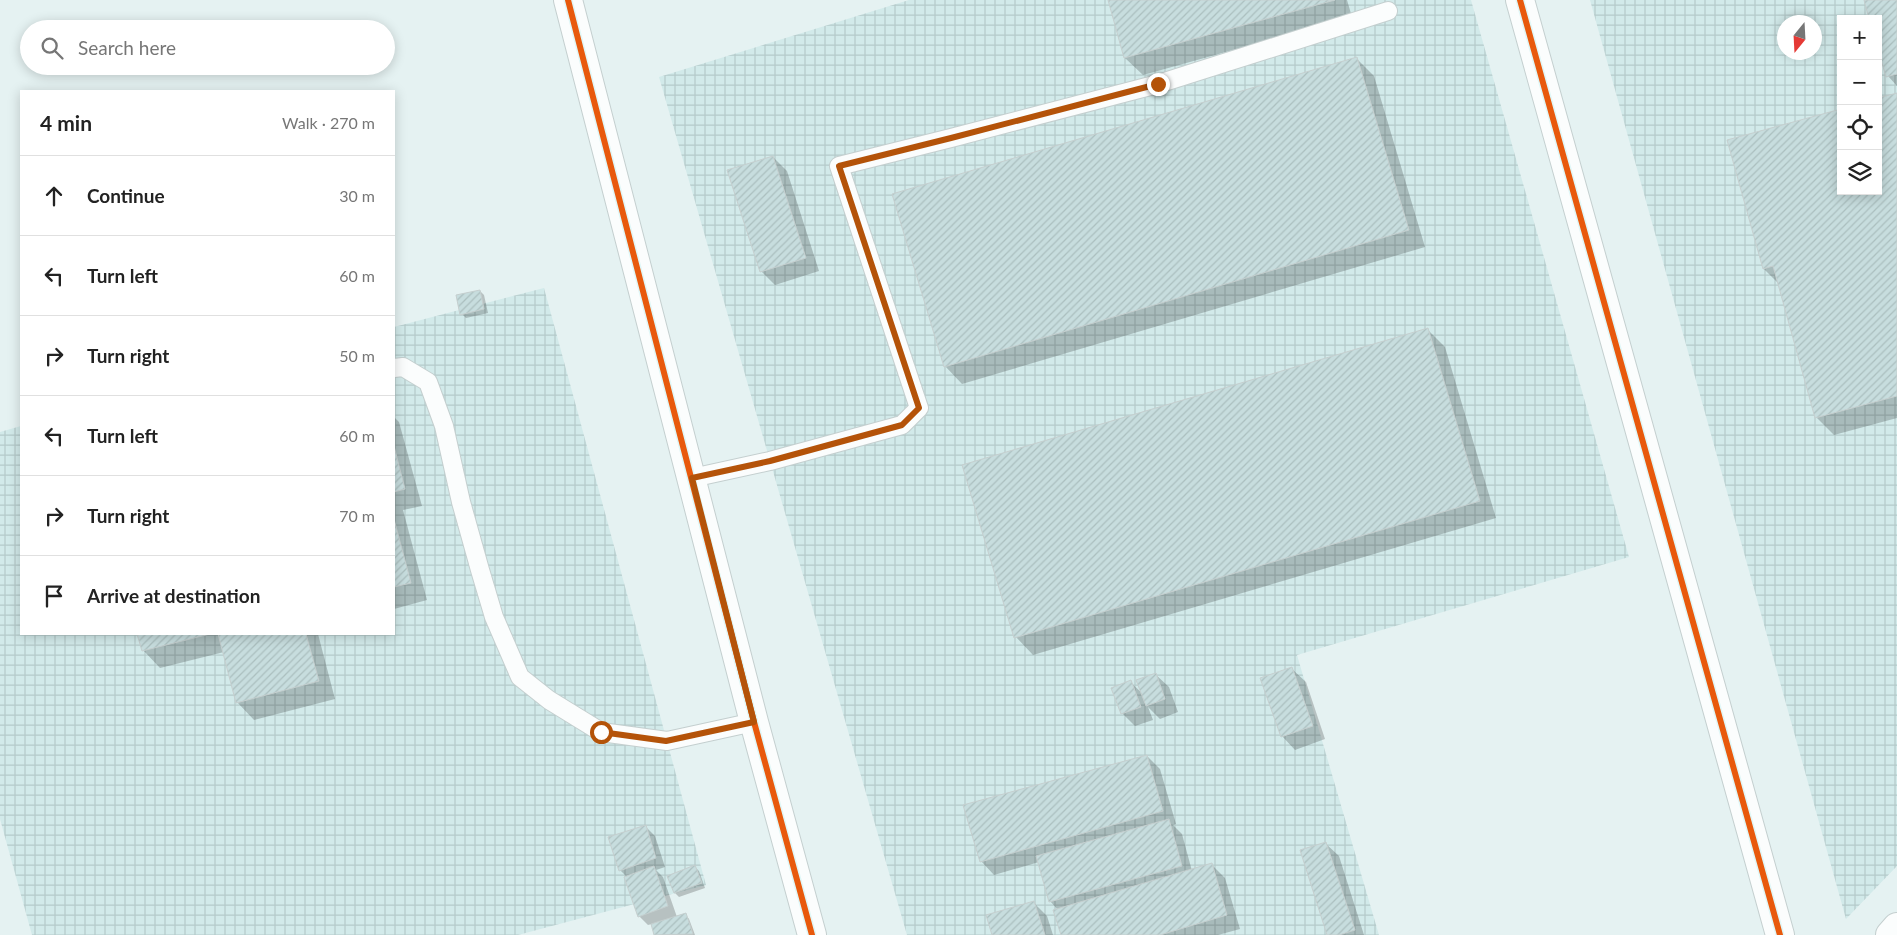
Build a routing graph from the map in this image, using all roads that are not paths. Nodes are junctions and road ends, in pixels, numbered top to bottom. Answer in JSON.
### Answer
{"nodes":[{"id":1,"x":568,"y":0,"type":"edge"},
{"id":2,"x":1520,"y":0,"type":"edge"},
{"id":3,"x":1388,"y":11,"type":"dead end"},
{"id":4,"x":395,"y":368,"type":"edge"},
{"id":5,"x":692,"y":478,"type":"junction"},
{"id":6,"x":754,"y":722,"type":"junction"},
{"id":7,"x":1897,"y":927,"type":"edge"},
{"id":8,"x":812,"y":935,"type":"edge"},
{"id":9,"x":1780,"y":935,"type":"edge"},
{"id":10,"x":1890,"y":935,"type":"edge"}],
"edges":[{"from":1,"to":5,"type":"street"},
{"from":2,"to":9,"type":"street"},
{"from":3,"to":5,"type":"lane"},
{"from":4,"to":6,"type":"lane"},
{"from":5,"to":6,"type":"street"},
{"from":6,"to":8,"type":"street"},
{"from":7,"to":10,"type":"street"}]}
